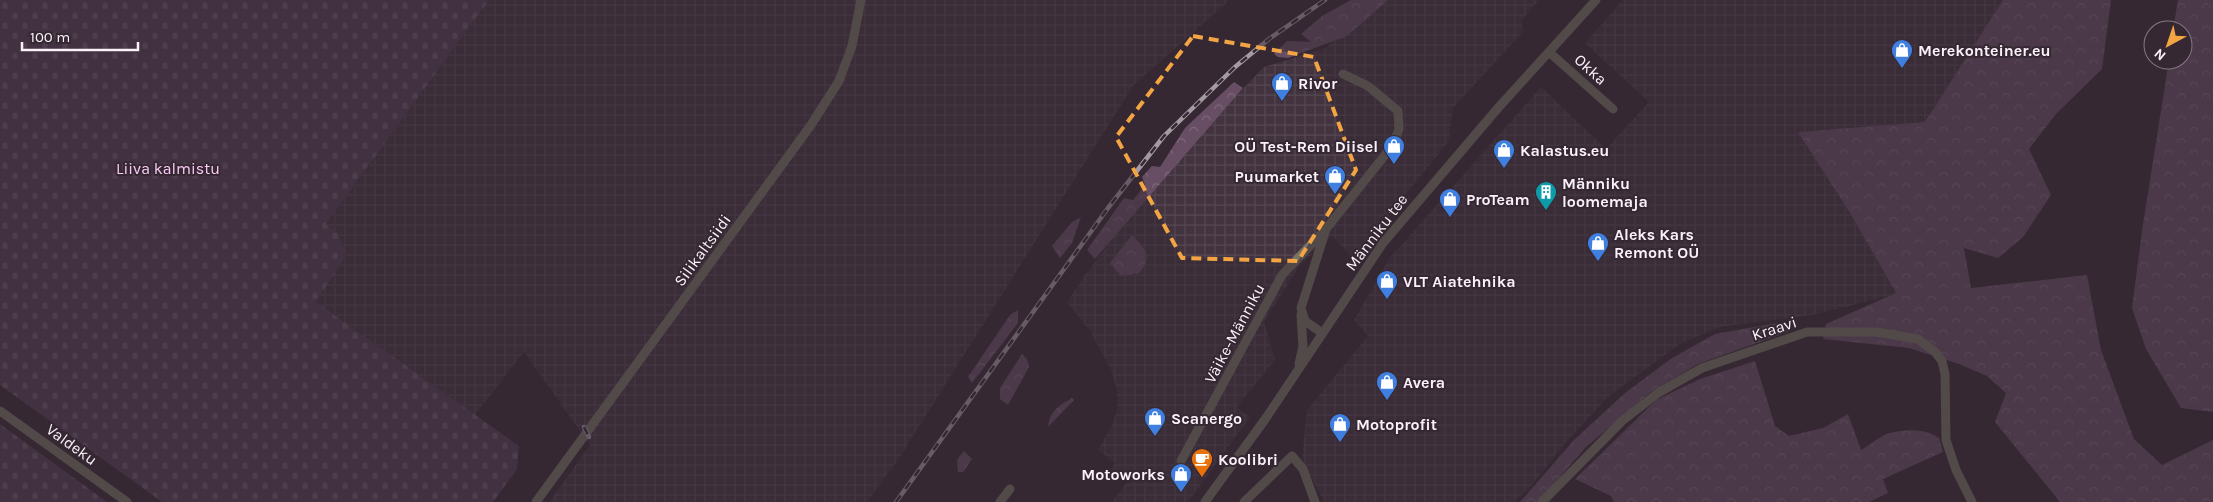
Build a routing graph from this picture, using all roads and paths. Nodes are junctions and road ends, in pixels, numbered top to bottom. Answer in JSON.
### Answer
{"nodes":[{"id":1,"x":862,"y":0,"type":"edge"},
{"id":2,"x":1596,"y":0,"type":"edge"},
{"id":3,"x":1549,"y":52,"type":"junction"},
{"id":4,"x":1343,"y":74,"type":"dead end"},
{"id":5,"x":1613,"y":110,"type":"dead end"},
{"id":6,"x":1326,"y":229,"type":"junction"},
{"id":7,"x":1301,"y":308,"type":"junction"},
{"id":8,"x":1322,"y":334,"type":"junction"},
{"id":9,"x":1298,"y":369,"type":"junction"},
{"id":10,"x":0,"y":411,"type":"edge"},
{"id":11,"x":1181,"y":461,"type":"dead end"},
{"id":12,"x":1010,"y":489,"type":"dead end"},
{"id":13,"x":127,"y":502,"type":"edge"},
{"id":14,"x":536,"y":502,"type":"edge"},
{"id":15,"x":1000,"y":502,"type":"edge"},
{"id":16,"x":1205,"y":502,"type":"edge"},
{"id":17,"x":1244,"y":502,"type":"edge"},
{"id":18,"x":1315,"y":502,"type":"edge"},
{"id":19,"x":1542,"y":502,"type":"edge"},
{"id":20,"x":1972,"y":502,"type":"edge"}],
"edges":[{"from":1,"to":14,"type":"street","name":"Silikaltsiidi"},
{"from":2,"to":3,"type":"street","name":"Männiku tee"},
{"from":3,"to":5,"type":"street","name":"Okka"},
{"from":3,"to":8,"type":"street","name":"Männiku tee"},
{"from":4,"to":6,"type":"street","name":"Väike-Männiku"},
{"from":6,"to":7,"type":"street","name":"Väike-Männiku"},
{"from":6,"to":11,"type":"street","name":"Väike-Männiku"},
{"from":7,"to":8,"type":"street"},
{"from":7,"to":9,"type":"street"},
{"from":8,"to":9,"type":"street","name":"Männiku tee"},
{"from":9,"to":16,"type":"street","name":"Männiku tee"},
{"from":10,"to":13,"type":"street","name":"Valdeku"},
{"from":12,"to":15,"type":"street"},
{"from":17,"to":18,"type":"street"},
{"from":19,"to":20,"type":"street","name":"Kraavi"}]}
